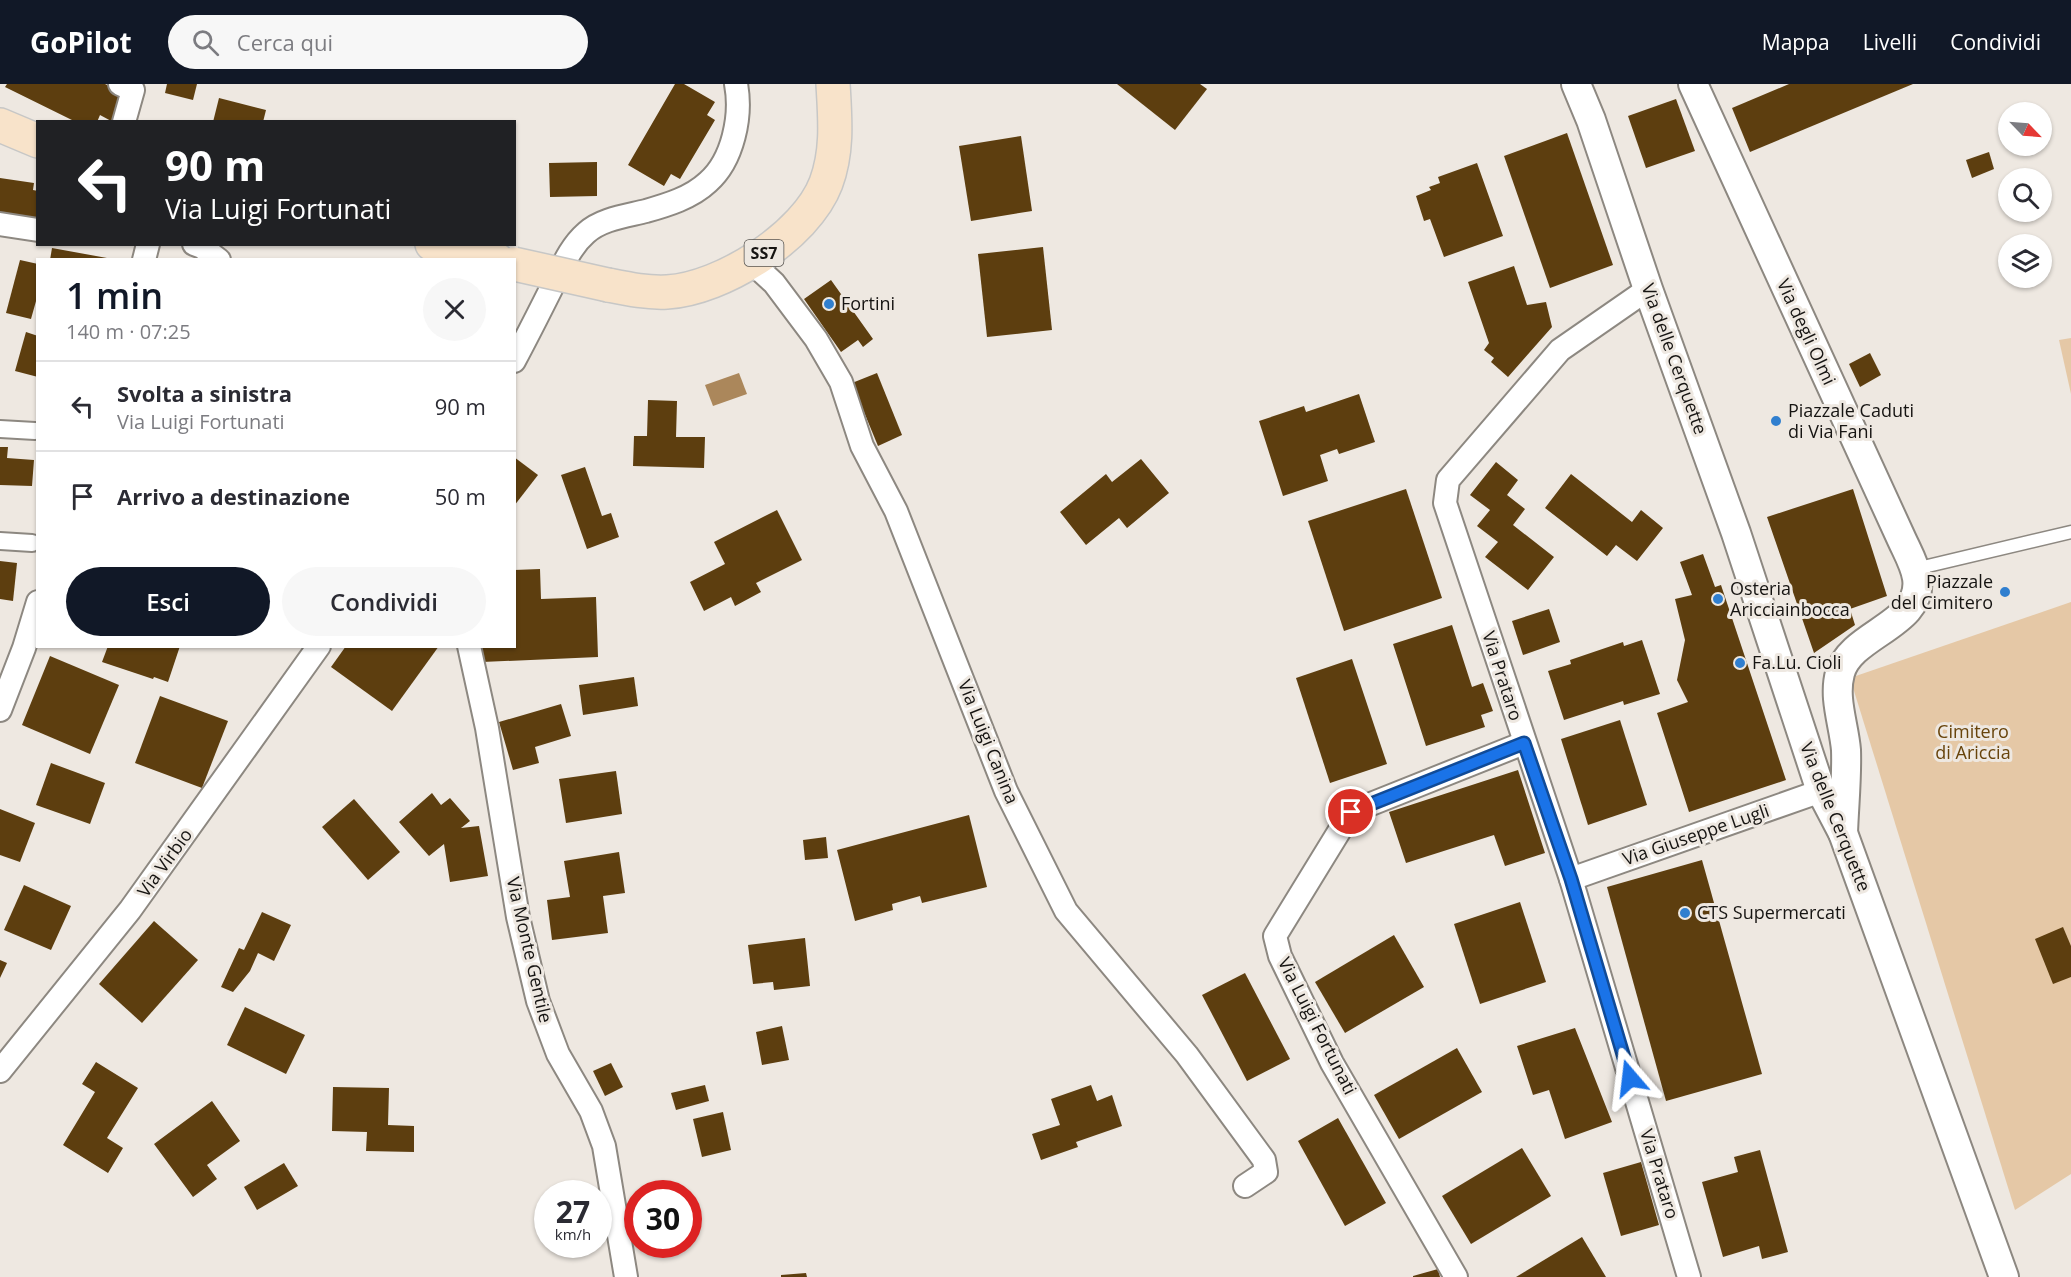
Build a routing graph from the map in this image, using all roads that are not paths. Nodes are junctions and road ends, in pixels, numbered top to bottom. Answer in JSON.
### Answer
{"nodes":[{"id":1,"x":736,"y":84,"type":"edge"},
{"id":2,"x":833,"y":84,"type":"edge"},
{"id":3,"x":1576,"y":84,"type":"edge"},
{"id":4,"x":1693,"y":84,"type":"edge"},
{"id":5,"x":129,"y":86,"type":"edge"},
{"id":6,"x":124,"y":120,"type":"edge"},
{"id":7,"x":0,"y":125,"type":"edge"},
{"id":8,"x":36,"y":140,"type":"edge"},
{"id":9,"x":0,"y":224,"type":"edge"},
{"id":10,"x":36,"y":230,"type":"edge"},
{"id":11,"x":199,"y":246,"type":"edge"},
{"id":12,"x":440,"y":246,"type":"edge"},
{"id":13,"x":216,"y":258,"type":"edge"},
{"id":14,"x":489,"y":258,"type":"edge"},
{"id":15,"x":750,"y":261,"type":"junction"},
{"id":16,"x":516,"y":264,"type":"edge"},
{"id":17,"x":1648,"y":289,"type":"junction"},
{"id":18,"x":516,"y":357,"type":"edge"},
{"id":19,"x":0,"y":429,"type":"edge"},
{"id":20,"x":35,"y":432,"type":"dead end"},
{"id":21,"x":2071,"y":532,"type":"edge"},
{"id":22,"x":0,"y":541,"type":"edge"},
{"id":23,"x":32,"y":543,"type":"dead end"},
{"id":24,"x":1915,"y":569,"type":"junction"},
{"id":25,"x":36,"y":609,"type":"edge"},
{"id":26,"x":318,"y":648,"type":"edge"},
{"id":27,"x":469,"y":648,"type":"edge"},
{"id":28,"x":0,"y":710,"type":"edge"},
{"id":29,"x":1524,"y":743,"type":"junction"},
{"id":30,"x":1821,"y":791,"type":"junction"},
{"id":31,"x":1843,"y":833,"type":"junction"},
{"id":32,"x":1571,"y":879,"type":"junction"},
{"id":33,"x":0,"y":1071,"type":"edge"},
{"id":34,"x":1245,"y":1186,"type":"dead end"},
{"id":35,"x":626,"y":1277,"type":"edge"},
{"id":36,"x":1456,"y":1277,"type":"edge"},
{"id":37,"x":1689,"y":1277,"type":"edge"},
{"id":38,"x":2004,"y":1277,"type":"edge"}],
"edges":[{"from":1,"to":18,"type":"street"},
{"from":2,"to":15,"type":"main road","number":"SS7"},
{"from":3,"to":17,"type":"street","name":"Via delle Cerquette"},
{"from":4,"to":24,"type":"street","name":"Via degli Olmi"},
{"from":5,"to":6,"type":"street"},
{"from":7,"to":8,"type":"main road"},
{"from":9,"to":10,"type":"street"},
{"from":11,"to":13,"type":"street"},
{"from":12,"to":14,"type":"main road"},
{"from":15,"to":16,"type":"main road","number":"SS7","bridge":true},
{"from":15,"to":34,"type":"street","name":"Via Luigi Canina"},
{"from":17,"to":29,"type":"street","name":"Via Prataro"},
{"from":17,"to":30,"type":"street","name":"Via delle Cerquette"},
{"from":19,"to":20,"type":"street"},
{"from":21,"to":24,"type":"lane"},
{"from":22,"to":23,"type":"street"},
{"from":24,"to":31,"type":"street","name":"Via degli Olmi"},
{"from":25,"to":28,"type":"street"},
{"from":26,"to":33,"type":"street","name":"Via Virbio"},
{"from":27,"to":35,"type":"street","name":"Via Monte Gentile"},
{"from":29,"to":32,"type":"street","name":"Via Prataro"},
{"from":29,"to":36,"type":"street","name":"Via Luigi Fortunati"},
{"from":30,"to":31,"type":"street","name":"Via delle Cerquette"},
{"from":30,"to":32,"type":"street","name":"Via Giuseppe Lugli"},
{"from":31,"to":38,"type":"street","name":"Via delle Cerquette"},
{"from":32,"to":37,"type":"street","name":"Via Prataro"}]}
